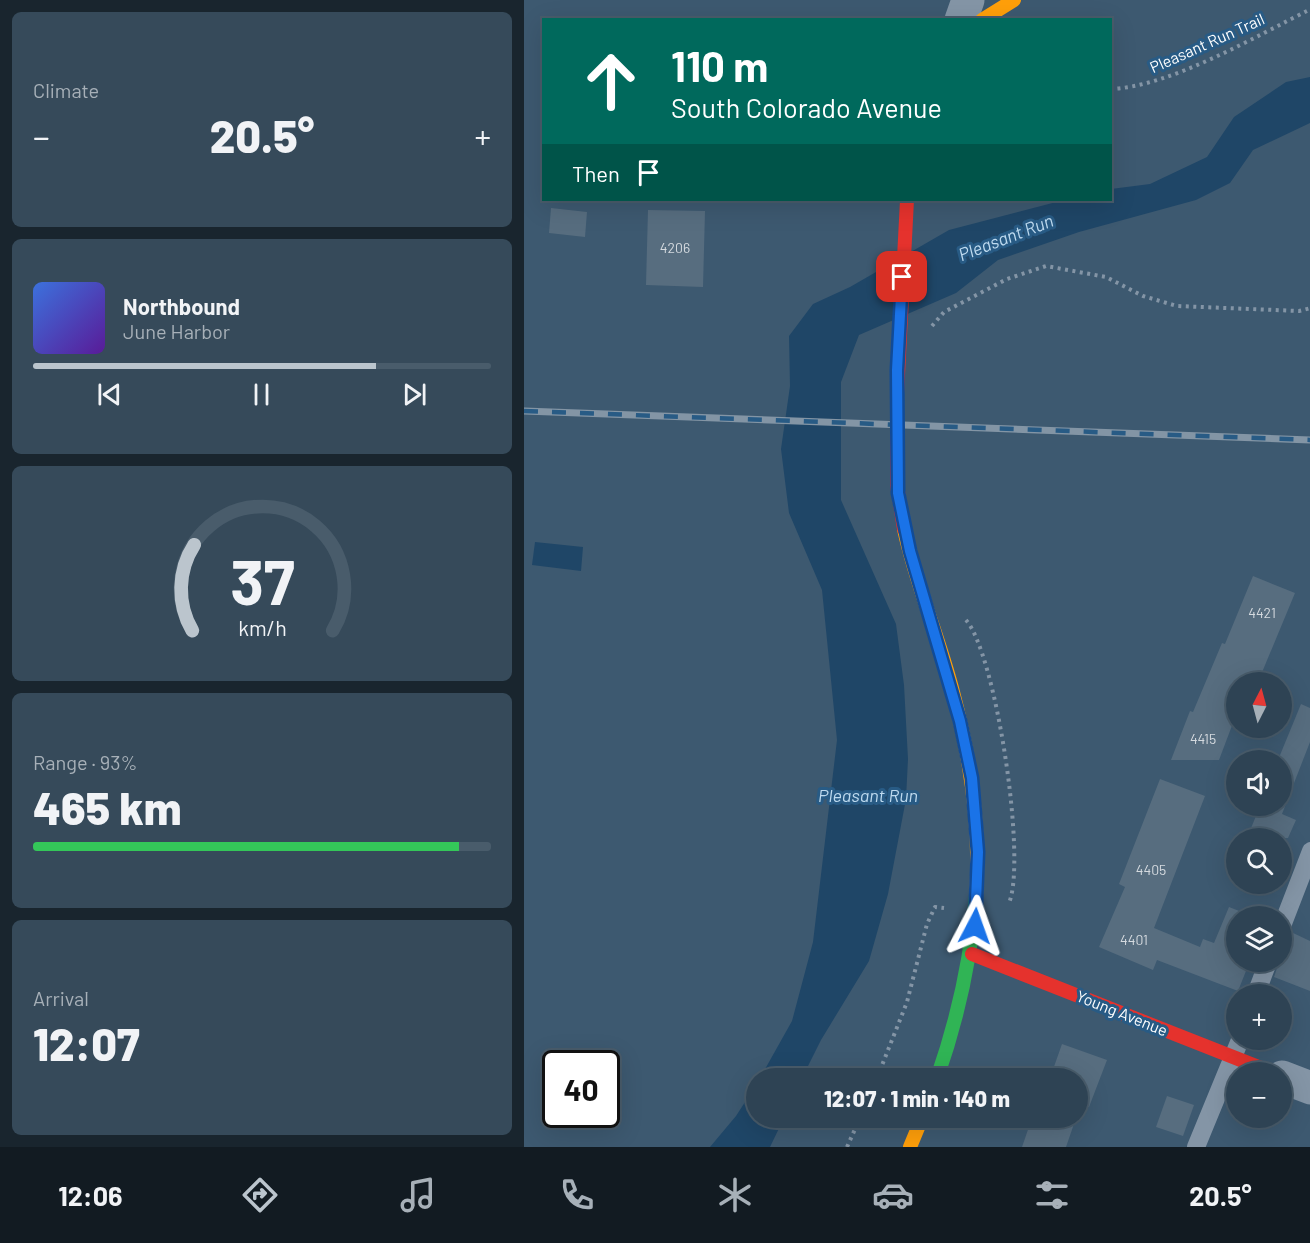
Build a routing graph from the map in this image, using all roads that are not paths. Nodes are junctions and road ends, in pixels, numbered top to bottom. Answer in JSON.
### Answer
{"nodes":[{"id":1,"x":968,"y":0,"type":"edge"},
{"id":2,"x":1014,"y":0,"type":"edge"},
{"id":3,"x":962,"y":18,"type":"edge"},
{"id":4,"x":985,"y":18,"type":"edge"},
{"id":5,"x":907,"y":201,"type":"edge"},
{"id":6,"x":1310,"y":850,"type":"edge"},
{"id":7,"x":1289,"y":906,"type":"edge"},
{"id":8,"x":972,"y":954,"type":"junction"},
{"id":9,"x":1236,"y":1050,"type":"edge"},
{"id":10,"x":1233,"y":1057,"type":"junction"},
{"id":11,"x":1246,"y":1062,"type":"edge"},
{"id":12,"x":940,"y":1068,"type":"edge"},
{"id":13,"x":1292,"y":1081,"type":"edge"},
{"id":14,"x":1310,"y":1088,"type":"edge"},
{"id":15,"x":918,"y":1128,"type":"edge"},
{"id":16,"x":910,"y":1147,"type":"edge"},
{"id":17,"x":1196,"y":1147,"type":"edge"}],
"edges":[{"from":1,"to":3,"type":"street"},
{"from":2,"to":4,"type":"street"},
{"from":5,"to":8,"type":"street"},
{"from":6,"to":7,"type":"lane"},
{"from":8,"to":10,"type":"street","name":"Young Avenue"},
{"from":8,"to":12,"type":"street"},
{"from":9,"to":10,"type":"lane"},
{"from":10,"to":11,"type":"street","name":"Young Avenue"},
{"from":10,"to":17,"type":"lane"},
{"from":13,"to":14,"type":"street"},
{"from":15,"to":16,"type":"street"}]}
